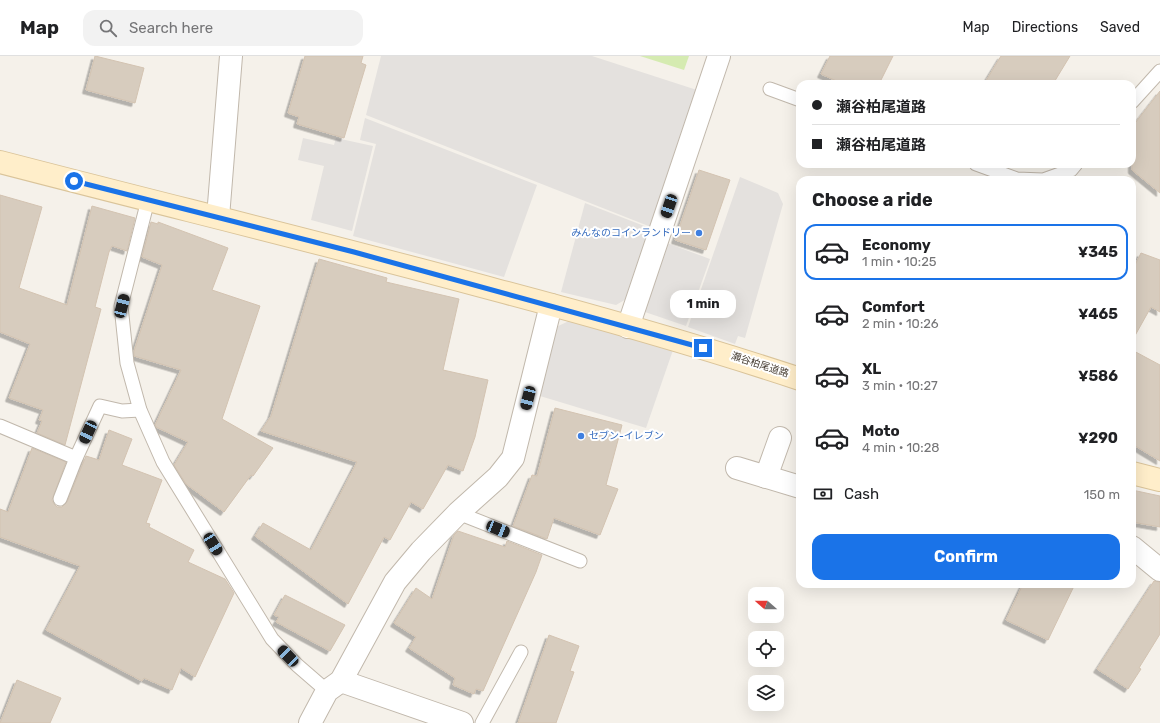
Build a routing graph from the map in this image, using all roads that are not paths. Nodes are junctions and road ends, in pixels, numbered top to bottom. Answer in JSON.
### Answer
{"nodes":[{"id":1,"x":231,"y":56,"type":"edge"},
{"id":2,"x":720,"y":56,"type":"edge"},
{"id":3,"x":1160,"y":71,"type":"edge"},
{"id":4,"x":770,"y":89,"type":"dead end"},
{"id":5,"x":1136,"y":98,"type":"edge"},
{"id":6,"x":796,"y":99,"type":"edge"},
{"id":7,"x":0,"y":162,"type":"edge"},
{"id":8,"x":987,"y":168,"type":"edge"},
{"id":9,"x":1073,"y":168,"type":"edge"},
{"id":10,"x":1009,"y":176,"type":"edge"},
{"id":11,"x":1054,"y":176,"type":"edge"},
{"id":12,"x":148,"y":200,"type":"junction"},
{"id":13,"x":218,"y":217,"type":"junction"},
{"id":14,"x":551,"y":305,"type":"junction"},
{"id":15,"x":628,"y":327,"type":"junction"},
{"id":16,"x":796,"y":378,"type":"edge"},
{"id":17,"x":140,"y":410,"type":"junction"},
{"id":18,"x":0,"y":426,"type":"edge"},
{"id":19,"x":780,"y":438,"type":"dead end"},
{"id":20,"x":76,"y":458,"type":"junction"},
{"id":21,"x":737,"y":468,"type":"dead end"},
{"id":22,"x":1136,"y":474,"type":"edge"},
{"id":23,"x":766,"y":477,"type":"junction"},
{"id":24,"x":1160,"y":480,"type":"edge"},
{"id":25,"x":796,"y":486,"type":"edge"},
{"id":26,"x":60,"y":499,"type":"dead end"},
{"id":27,"x":458,"y":513,"type":"junction"},
{"id":28,"x":1136,"y":550,"type":"edge"},
{"id":29,"x":580,"y":562,"type":"dead end"},
{"id":30,"x":1160,"y":570,"type":"edge"},
{"id":31,"x":521,"y":652,"type":"dead end"},
{"id":32,"x":334,"y":686,"type":"junction"},
{"id":33,"x":310,"y":723,"type":"edge"},
{"id":34,"x":462,"y":723,"type":"edge"},
{"id":35,"x":482,"y":723,"type":"edge"}],
"edges":[{"from":1,"to":13,"type":"street"},
{"from":2,"to":15,"type":"street"},
{"from":3,"to":5,"type":"lane"},
{"from":4,"to":6,"type":"lane"},
{"from":7,"to":12,"type":"main road","name":"瀬谷柏尾道路"},
{"from":8,"to":10,"type":"lane"},
{"from":9,"to":11,"type":"lane"},
{"from":12,"to":13,"type":"main road","name":"瀬谷柏尾道路"},
{"from":12,"to":17,"type":"lane"},
{"from":13,"to":14,"type":"main road","name":"瀬谷柏尾道路"},
{"from":14,"to":15,"type":"main road","name":"瀬谷柏尾道路"},
{"from":14,"to":27,"type":"street"},
{"from":15,"to":16,"type":"main road","name":"瀬谷柏尾道路"},
{"from":17,"to":20,"type":"lane"},
{"from":17,"to":32,"type":"lane"},
{"from":18,"to":20,"type":"lane"},
{"from":19,"to":23,"type":"street"},
{"from":20,"to":26,"type":"lane"},
{"from":21,"to":23,"type":"street"},
{"from":22,"to":24,"type":"main road"},
{"from":23,"to":25,"type":"street"},
{"from":27,"to":29,"type":"lane"},
{"from":27,"to":32,"type":"street"},
{"from":28,"to":30,"type":"street"},
{"from":31,"to":35,"type":"lane"},
{"from":32,"to":33,"type":"street"},
{"from":32,"to":34,"type":"street"}]}
